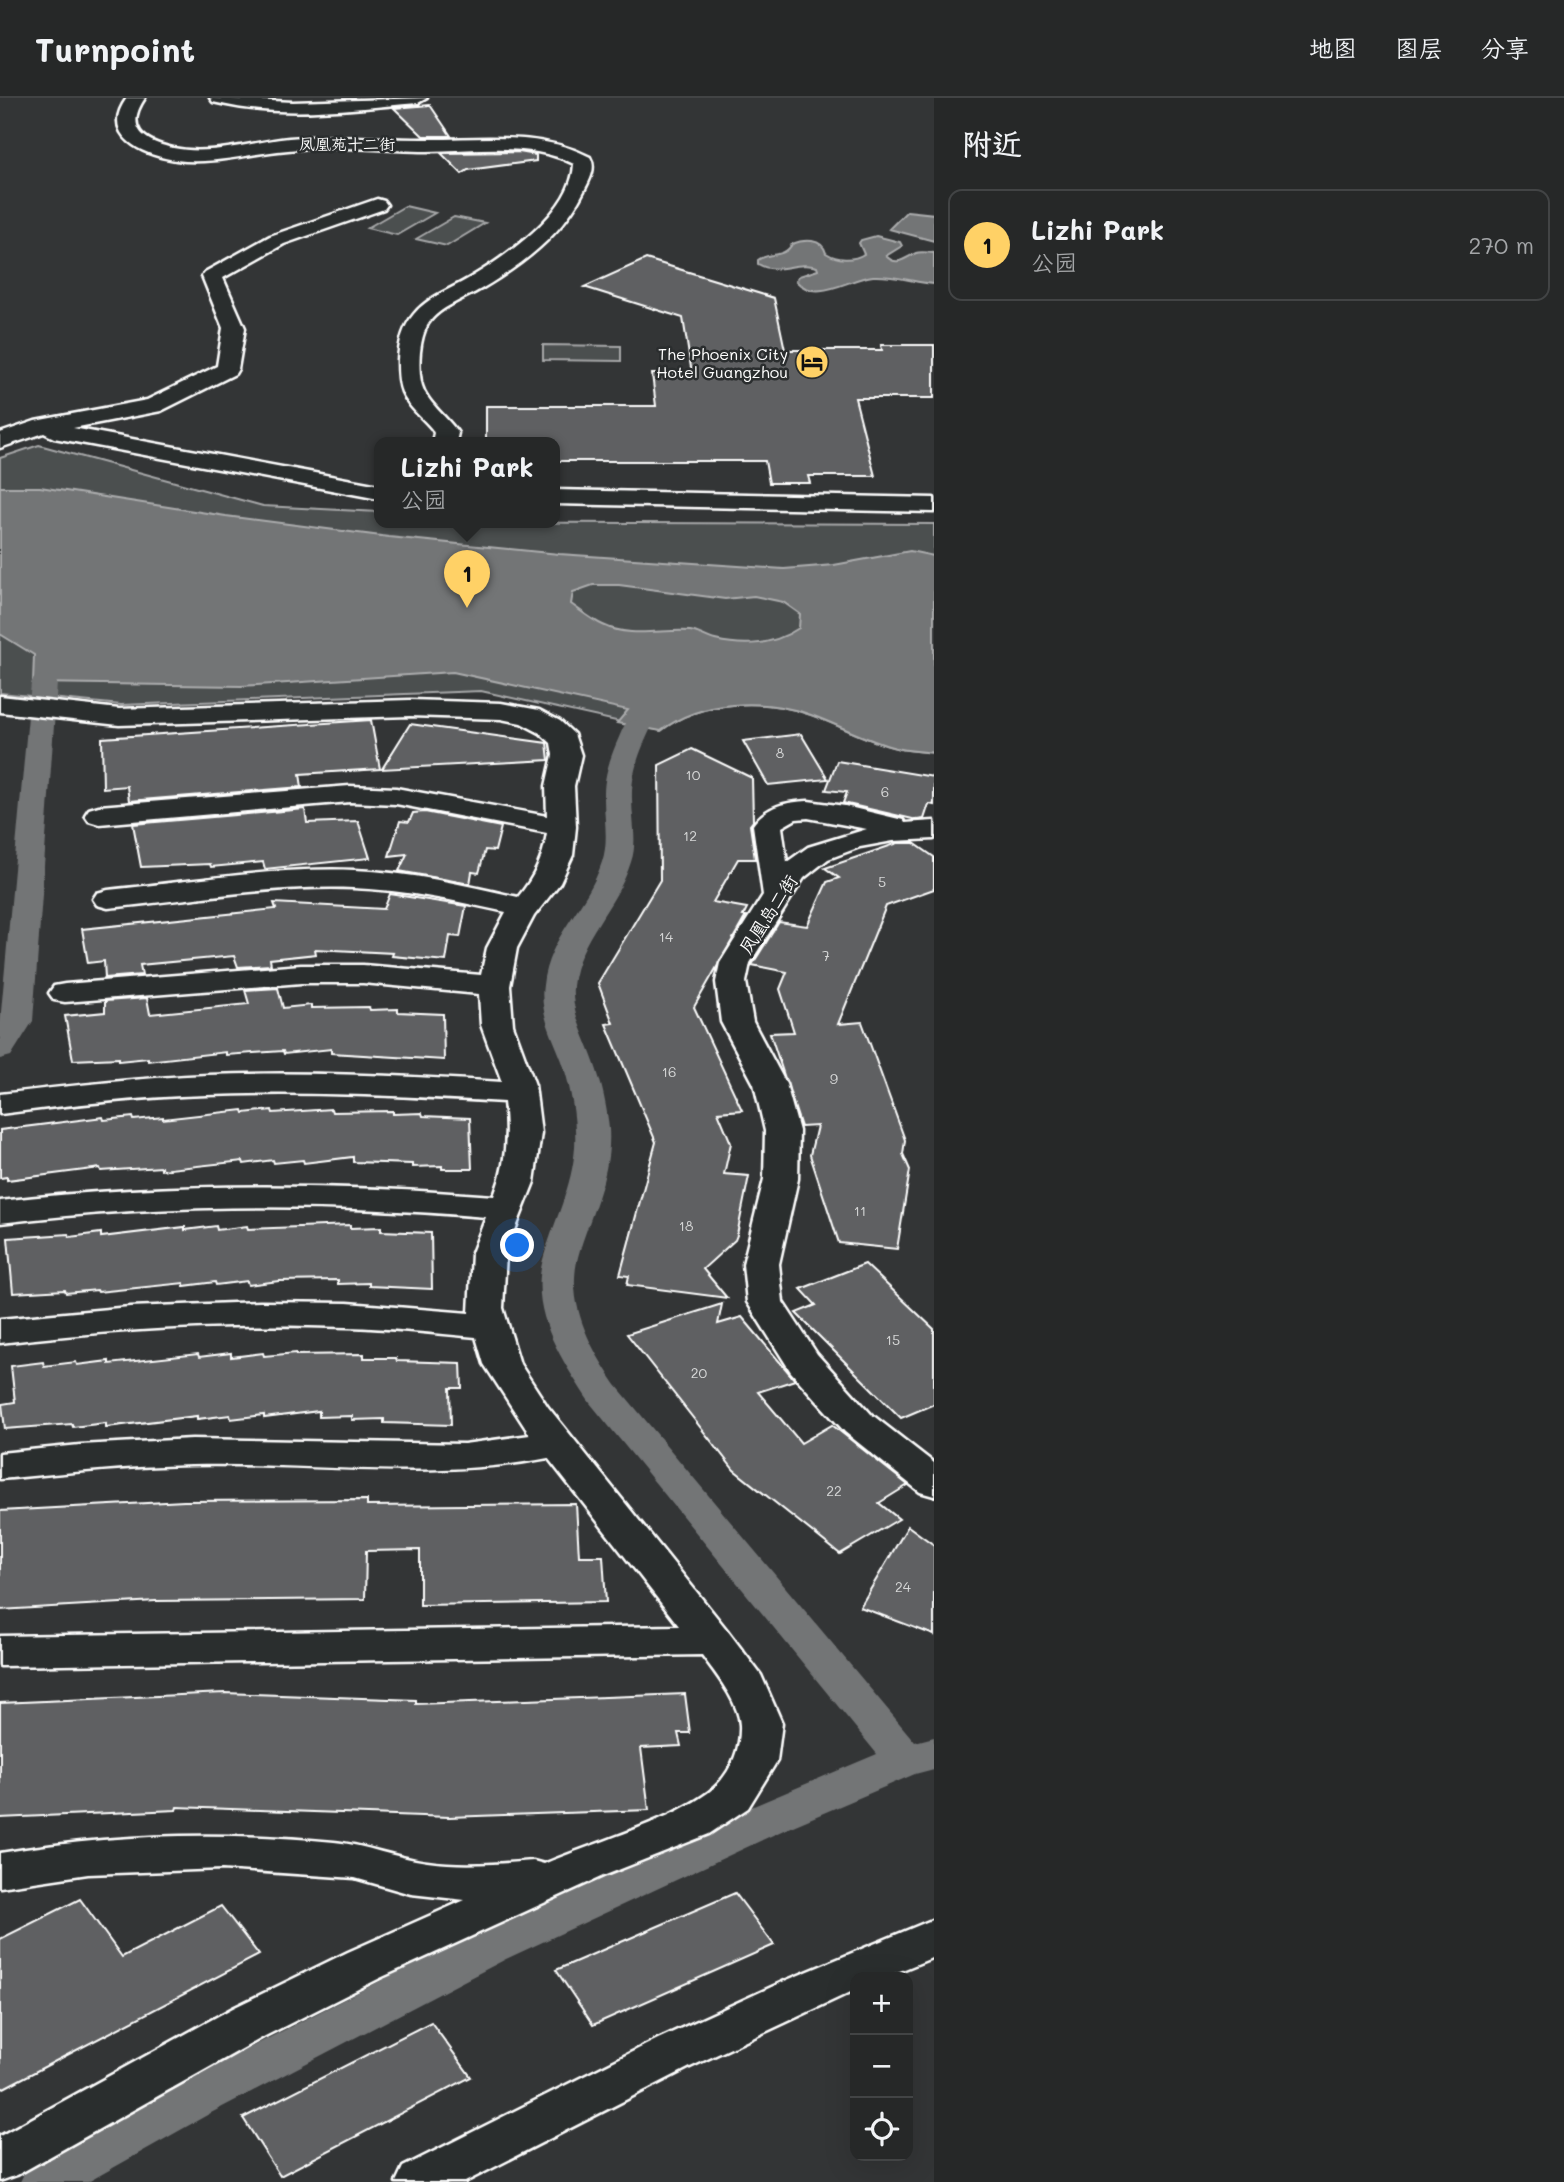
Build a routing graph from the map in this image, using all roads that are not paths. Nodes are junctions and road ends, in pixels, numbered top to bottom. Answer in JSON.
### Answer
{"nodes":[{"id":1,"x":135,"y":98,"type":"edge"},
{"id":2,"x":219,"y":98,"type":"edge"},
{"id":3,"x":418,"y":98,"type":"edge"},
{"id":4,"x":377,"y":205,"type":"dead end"},
{"id":5,"x":0,"y":421,"type":"edge"},
{"id":6,"x":35,"y":428,"type":"junction"},
{"id":7,"x":445,"y":437,"type":"edge"},
{"id":8,"x":0,"y":440,"type":"edge"},
{"id":9,"x":374,"y":491,"type":"edge"},
{"id":10,"x":560,"y":496,"type":"edge"},
{"id":11,"x":934,"y":505,"type":"edge"},
{"id":12,"x":0,"y":704,"type":"edge"},
{"id":13,"x":99,"y":815,"type":"dead end"},
{"id":14,"x":562,"y":827,"type":"junction"},
{"id":15,"x":934,"y":830,"type":"edge"},
{"id":16,"x":778,"y":895,"type":"junction"},
{"id":17,"x":108,"y":899,"type":"dead end"},
{"id":18,"x":525,"y":907,"type":"junction"},
{"id":19,"x":494,"y":986,"type":"junction"},
{"id":20,"x":65,"y":993,"type":"dead end"},
{"id":21,"x":520,"y":1093,"type":"junction"},
{"id":22,"x":0,"y":1104,"type":"edge"},
{"id":23,"x":508,"y":1208,"type":"junction"},
{"id":24,"x":0,"y":1212,"type":"edge"},
{"id":25,"x":491,"y":1326,"type":"junction"},
{"id":26,"x":0,"y":1331,"type":"edge"},
{"id":27,"x":557,"y":1443,"type":"junction"},
{"id":28,"x":0,"y":1466,"type":"edge"},
{"id":29,"x":934,"y":1483,"type":"edge"},
{"id":30,"x":713,"y":1640,"type":"junction"},
{"id":31,"x":0,"y":1651,"type":"edge"},
{"id":32,"x":588,"y":1864,"type":"junction"},
{"id":33,"x":0,"y":1870,"type":"edge"},
{"id":34,"x":934,"y":1937,"type":"edge"},
{"id":35,"x":0,"y":2160,"type":"edge"},
{"id":36,"x":421,"y":2182,"type":"edge"}],
"edges":[{"from":1,"to":7,"type":"street","name":"凤凰苑十二街"},
{"from":2,"to":3,"type":"street","name":"凤凰苑十二街"},
{"from":4,"to":6,"type":"street"},
{"from":5,"to":6,"type":"street"},
{"from":6,"to":8,"type":"street"},
{"from":6,"to":9,"type":"street"},
{"from":10,"to":11,"type":"street"},
{"from":12,"to":14,"type":"street"},
{"from":13,"to":14,"type":"street"},
{"from":14,"to":18,"type":"street"},
{"from":15,"to":16,"type":"street","name":"凤凰岛二街"},
{"from":15,"to":16,"type":"street"},
{"from":16,"to":29,"type":"street","name":"凤凰岛二街"},
{"from":17,"to":18,"type":"street"},
{"from":18,"to":19,"type":"street"},
{"from":19,"to":20,"type":"street"},
{"from":19,"to":21,"type":"street"},
{"from":21,"to":22,"type":"street"},
{"from":21,"to":23,"type":"street"},
{"from":23,"to":24,"type":"street"},
{"from":23,"to":25,"type":"street"},
{"from":25,"to":26,"type":"street"},
{"from":25,"to":27,"type":"street"},
{"from":27,"to":28,"type":"street"},
{"from":27,"to":30,"type":"street"},
{"from":30,"to":31,"type":"street"},
{"from":30,"to":32,"type":"street"},
{"from":32,"to":33,"type":"street"},
{"from":32,"to":35,"type":"street"},
{"from":34,"to":36,"type":"street"}]}
